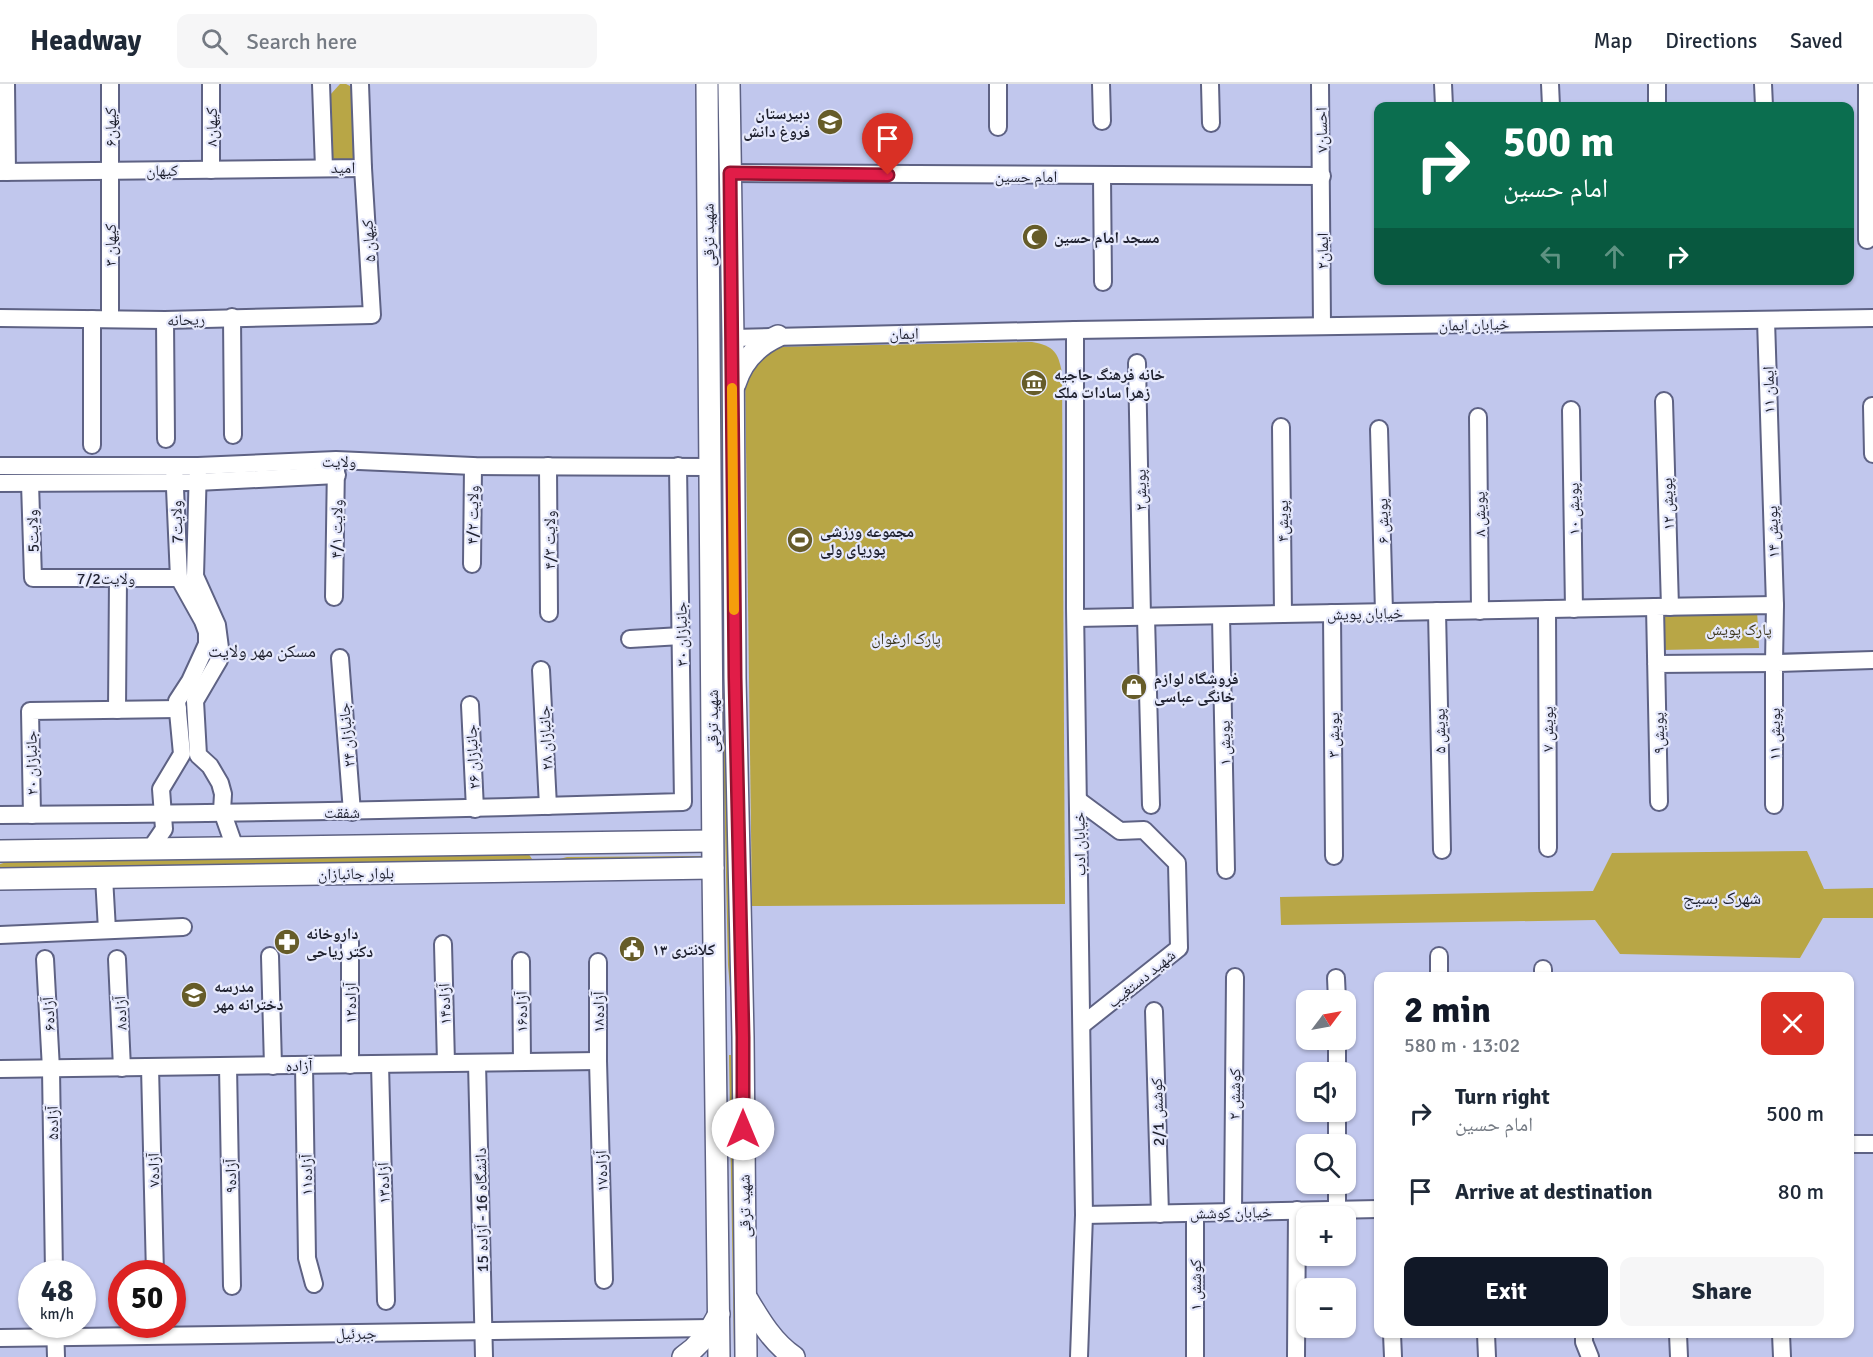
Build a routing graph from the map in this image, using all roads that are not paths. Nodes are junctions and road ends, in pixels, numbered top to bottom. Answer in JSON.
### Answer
{"nodes":[{"id":1,"x":6,"y":84,"type":"edge"},
{"id":2,"x":110,"y":84,"type":"edge"},
{"id":3,"x":211,"y":84,"type":"edge"},
{"id":4,"x":321,"y":84,"type":"edge"},
{"id":5,"x":360,"y":84,"type":"edge"},
{"id":6,"x":706,"y":84,"type":"edge"},
{"id":7,"x":729,"y":84,"type":"edge"},
{"id":8,"x":998,"y":84,"type":"edge"},
{"id":9,"x":1101,"y":84,"type":"edge"},
{"id":10,"x":1210,"y":84,"type":"edge"},
{"id":11,"x":1320,"y":84,"type":"edge"},
{"id":12,"x":1443,"y":84,"type":"edge"},
{"id":13,"x":1550,"y":84,"type":"edge"},
{"id":14,"x":1657,"y":84,"type":"edge"},
{"id":15,"x":1763,"y":84,"type":"edge"},
{"id":16,"x":1867,"y":84,"type":"edge"},
{"id":17,"x":1444,"y":102,"type":"edge"},
{"id":18,"x":1551,"y":102,"type":"edge"},
{"id":19,"x":1657,"y":102,"type":"edge"},
{"id":20,"x":1764,"y":102,"type":"edge"},
{"id":21,"x":1102,"y":121,"type":"dead end"},
{"id":22,"x":1210,"y":123,"type":"dead end"},
{"id":23,"x":998,"y":126,"type":"dead end"},
{"id":24,"x":324,"y":168,"type":"junction"},
{"id":25,"x":363,"y":168,"type":"junction"},
{"id":26,"x":211,"y":170,"type":"junction"},
{"id":27,"x":110,"y":171,"type":"junction"},
{"id":28,"x":4,"y":172,"type":"edge"},
{"id":29,"x":730,"y":173,"type":"junction"},
{"id":30,"x":1102,"y":176,"type":"junction"},
{"id":31,"x":1322,"y":177,"type":"junction"},
{"id":32,"x":1867,"y":240,"type":"dead end"},
{"id":33,"x":1103,"y":282,"type":"dead end"},
{"id":34,"x":372,"y":315,"type":"joint"},
{"id":35,"x":232,"y":317,"type":"junction"},
{"id":36,"x":0,"y":318,"type":"edge"},
{"id":37,"x":1873,"y":318,"type":"edge"},
{"id":38,"x":92,"y":320,"type":"junction"},
{"id":39,"x":110,"y":320,"type":"junction"},
{"id":40,"x":165,"y":320,"type":"junction"},
{"id":41,"x":1766,"y":320,"type":"junction"},
{"id":42,"x":1322,"y":327,"type":"junction"},
{"id":43,"x":1075,"y":330,"type":"junction"},
{"id":44,"x":778,"y":336,"type":"junction"},
{"id":45,"x":733,"y":338,"type":"junction"},
{"id":46,"x":1137,"y":363,"type":"dead end"},
{"id":47,"x":732,"y":390,"type":"junction"},
{"id":48,"x":1664,"y":401,"type":"dead end"},
{"id":49,"x":1872,"y":406,"type":"edge"},
{"id":50,"x":1571,"y":410,"type":"dead end"},
{"id":51,"x":1478,"y":417,"type":"dead end"},
{"id":52,"x":1281,"y":427,"type":"dead end"},
{"id":53,"x":1379,"y":429,"type":"dead end"},
{"id":54,"x":232,"y":435,"type":"dead end"},
{"id":55,"x":166,"y":439,"type":"dead end"},
{"id":56,"x":92,"y":445,"type":"dead end"},
{"id":57,"x":1873,"y":454,"type":"edge"},
{"id":58,"x":1770,"y":460,"type":"joint"},
{"id":59,"x":0,"y":466,"type":"edge"},
{"id":60,"x":473,"y":466,"type":"junction"},
{"id":61,"x":548,"y":466,"type":"junction"},
{"id":62,"x":678,"y":466,"type":"junction"},
{"id":63,"x":710,"y":467,"type":"junction"},
{"id":64,"x":336,"y":468,"type":"junction"},
{"id":65,"x":175,"y":474,"type":"junction"},
{"id":66,"x":197,"y":474,"type":"junction"},
{"id":67,"x":0,"y":483,"type":"edge"},
{"id":68,"x":30,"y":483,"type":"junction"},
{"id":69,"x":472,"y":564,"type":"dead end"},
{"id":70,"x":187,"y":577,"type":"junction"},
{"id":71,"x":33,"y":578,"type":"joint"},
{"id":72,"x":118,"y":578,"type":"junction"},
{"id":73,"x":334,"y":597,"type":"dead end"},
{"id":74,"x":1775,"y":605,"type":"junction"},
{"id":75,"x":1663,"y":607,"type":"junction"},
{"id":76,"x":1547,"y":609,"type":"junction"},
{"id":77,"x":1574,"y":609,"type":"junction"},
{"id":78,"x":1437,"y":611,"type":"junction"},
{"id":79,"x":1480,"y":611,"type":"junction"},
{"id":80,"x":1384,"y":612,"type":"junction"},
{"id":81,"x":549,"y":613,"type":"dead end"},
{"id":82,"x":1332,"y":613,"type":"junction"},
{"id":83,"x":1283,"y":614,"type":"junction"},
{"id":84,"x":1221,"y":616,"type":"junction"},
{"id":85,"x":1144,"y":617,"type":"junction"},
{"id":86,"x":1076,"y":618,"type":"junction"},
{"id":87,"x":681,"y":636,"type":"junction"},
{"id":88,"x":630,"y":639,"type":"dead end"},
{"id":89,"x":340,"y":658,"type":"dead end"},
{"id":90,"x":1873,"y":660,"type":"edge"},
{"id":91,"x":1774,"y":663,"type":"junction"},
{"id":92,"x":1656,"y":664,"type":"junction"},
{"id":93,"x":542,"y":670,"type":"dead end"},
{"id":94,"x":735,"y":678,"type":"junction"},
{"id":95,"x":712,"y":679,"type":"junction"},
{"id":96,"x":470,"y":705,"type":"dead end"},
{"id":97,"x":178,"y":709,"type":"junction"},
{"id":98,"x":117,"y":710,"type":"junction"},
{"id":99,"x":1078,"y":800,"type":"junction"},
{"id":100,"x":683,"y":802,"type":"joint"},
{"id":101,"x":1659,"y":802,"type":"dead end"},
{"id":102,"x":1151,"y":805,"type":"dead end"},
{"id":103,"x":1774,"y":805,"type":"dead end"},
{"id":104,"x":548,"y":806,"type":"junction"},
{"id":105,"x":475,"y":808,"type":"junction"},
{"id":106,"x":222,"y":811,"type":"junction"},
{"id":107,"x":162,"y":812,"type":"junction"},
{"id":108,"x":352,"y":812,"type":"junction"},
{"id":109,"x":0,"y":815,"type":"edge"},
{"id":110,"x":32,"y":815,"type":"junction"},
{"id":111,"x":712,"y":841,"type":"junction"},
{"id":112,"x":544,"y":844,"type":"junction"},
{"id":113,"x":151,"y":848,"type":"junction"},
{"id":114,"x":235,"y":848,"type":"junction"},
{"id":115,"x":1548,"y":848,"type":"dead end"},
{"id":116,"x":1442,"y":850,"type":"dead end"},
{"id":117,"x":0,"y":851,"type":"edge"},
{"id":118,"x":1334,"y":856,"type":"dead end"},
{"id":119,"x":712,"y":868,"type":"junction"},
{"id":120,"x":544,"y":870,"type":"junction"},
{"id":121,"x":1226,"y":870,"type":"dead end"},
{"id":122,"x":104,"y":877,"type":"junction"},
{"id":123,"x":0,"y":879,"type":"edge"},
{"id":124,"x":183,"y":927,"type":"dead end"},
{"id":125,"x":107,"y":930,"type":"junction"},
{"id":126,"x":0,"y":935,"type":"edge"},
{"id":127,"x":350,"y":942,"type":"dead end"},
{"id":128,"x":442,"y":944,"type":"dead end"},
{"id":129,"x":270,"y":956,"type":"dead end"},
{"id":130,"x":1439,"y":956,"type":"dead end"},
{"id":131,"x":45,"y":959,"type":"dead end"},
{"id":132,"x":117,"y":959,"type":"dead end"},
{"id":133,"x":521,"y":961,"type":"dead end"},
{"id":134,"x":597,"y":962,"type":"dead end"},
{"id":135,"x":1439,"y":972,"type":"edge"},
{"id":136,"x":1235,"y":977,"type":"dead end"},
{"id":137,"x":1336,"y":978,"type":"dead end"},
{"id":138,"x":1336,"y":990,"type":"edge"},
{"id":139,"x":1154,"y":1011,"type":"dead end"},
{"id":140,"x":1082,"y":1025,"type":"junction"},
{"id":141,"x":743,"y":1037,"type":"junction"},
{"id":142,"x":715,"y":1038,"type":"junction"},
{"id":143,"x":598,"y":1061,"type":"junction"},
{"id":144,"x":522,"y":1062,"type":"junction"},
{"id":145,"x":446,"y":1063,"type":"junction"},
{"id":146,"x":477,"y":1063,"type":"junction"},
{"id":147,"x":380,"y":1064,"type":"junction"},
{"id":148,"x":304,"y":1065,"type":"junction"},
{"id":149,"x":350,"y":1065,"type":"junction"},
{"id":150,"x":228,"y":1066,"type":"junction"},
{"id":151,"x":273,"y":1066,"type":"junction"},
{"id":152,"x":150,"y":1067,"type":"junction"},
{"id":153,"x":122,"y":1068,"type":"junction"},
{"id":154,"x":0,"y":1069,"type":"edge"},
{"id":155,"x":51,"y":1069,"type":"junction"},
{"id":156,"x":1854,"y":1144,"type":"edge"},
{"id":157,"x":1873,"y":1144,"type":"edge"},
{"id":158,"x":1374,"y":1209,"type":"edge"},
{"id":159,"x":1296,"y":1210,"type":"edge"},
{"id":160,"x":1356,"y":1210,"type":"edge"},
{"id":161,"x":1233,"y":1212,"type":"junction"},
{"id":162,"x":1195,"y":1213,"type":"junction"},
{"id":163,"x":1160,"y":1214,"type":"junction"},
{"id":164,"x":1084,"y":1215,"type":"junction"},
{"id":165,"x":54,"y":1260,"type":"edge"},
{"id":166,"x":155,"y":1260,"type":"edge"},
{"id":167,"x":1297,"y":1266,"type":"edge"},
{"id":168,"x":604,"y":1280,"type":"dead end"},
{"id":169,"x":314,"y":1284,"type":"dead end"},
{"id":170,"x":232,"y":1286,"type":"dead end"},
{"id":171,"x":745,"y":1295,"type":"junction"},
{"id":172,"x":387,"y":1301,"type":"dead end"},
{"id":173,"x":715,"y":1321,"type":"junction"},
{"id":174,"x":96,"y":1331,"type":"edge"},
{"id":175,"x":484,"y":1331,"type":"junction"},
{"id":176,"x":18,"y":1336,"type":"edge"},
{"id":177,"x":0,"y":1338,"type":"edge"},
{"id":178,"x":55,"y":1338,"type":"edge"},
{"id":179,"x":1392,"y":1338,"type":"edge"},
{"id":180,"x":1486,"y":1338,"type":"edge"},
{"id":181,"x":1584,"y":1338,"type":"edge"},
{"id":182,"x":1678,"y":1338,"type":"edge"},
{"id":183,"x":1781,"y":1338,"type":"edge"},
{"id":184,"x":56,"y":1357,"type":"edge"},
{"id":185,"x":484,"y":1357,"type":"edge"},
{"id":186,"x":683,"y":1357,"type":"edge"},
{"id":187,"x":719,"y":1357,"type":"edge"},
{"id":188,"x":746,"y":1357,"type":"edge"},
{"id":189,"x":794,"y":1357,"type":"edge"},
{"id":190,"x":1079,"y":1357,"type":"edge"},
{"id":191,"x":1195,"y":1357,"type":"edge"},
{"id":192,"x":1296,"y":1357,"type":"edge"},
{"id":193,"x":1393,"y":1357,"type":"edge"},
{"id":194,"x":1486,"y":1357,"type":"edge"},
{"id":195,"x":1590,"y":1357,"type":"edge"},
{"id":196,"x":1679,"y":1357,"type":"edge"},
{"id":197,"x":1782,"y":1357,"type":"edge"}],
"edges":[{"from":1,"to":28,"type":"street"},
{"from":2,"to":27,"type":"street","name":"کیهان۶"},
{"from":3,"to":26,"type":"street","name":"کیهان۸"},
{"from":4,"to":24,"type":"street","name":"امید"},
{"from":5,"to":25,"type":"street","name":"امید"},
{"from":6,"to":63,"type":"main road","name":"شهید ترقی"},
{"from":7,"to":29,"type":"main road","name":"شهید ترقی"},
{"from":8,"to":23,"type":"street"},
{"from":9,"to":21,"type":"street"},
{"from":10,"to":22,"type":"street"},
{"from":11,"to":31,"type":"street","name":"احسان۷"},
{"from":12,"to":17,"type":"street"},
{"from":13,"to":18,"type":"street"},
{"from":14,"to":19,"type":"street"},
{"from":15,"to":20,"type":"street"},
{"from":16,"to":32,"type":"street"},
{"from":24,"to":25,"type":"street","name":"امید"},
{"from":24,"to":26,"type":"street","name":"کیهان"},
{"from":25,"to":34,"type":"street","name":"کیهان ۵"},
{"from":26,"to":27,"type":"street","name":"کیهان"},
{"from":27,"to":28,"type":"street","name":"کیهان"},
{"from":27,"to":39,"type":"street","name":"کیهان ۳"},
{"from":29,"to":30,"type":"street","name":"امام حسین"},
{"from":29,"to":45,"type":"main road","name":"شهید ترقی"},
{"from":30,"to":31,"type":"street","name":"امام حسین"},
{"from":30,"to":33,"type":"street"},
{"from":31,"to":42,"type":"street","name":"ایمان۲"},
{"from":34,"to":35,"type":"street","name":"ریحانه"},
{"from":35,"to":40,"type":"street","name":"ریحانه"},
{"from":35,"to":54,"type":"street"},
{"from":36,"to":38,"type":"street","name":"ریحانه"},
{"from":37,"to":41,"type":"street","name":"خیابان ایمان"},
{"from":38,"to":39,"type":"street","name":"ریحانه"},
{"from":38,"to":56,"type":"street"},
{"from":39,"to":40,"type":"street","name":"ریحانه"},
{"from":40,"to":55,"type":"street"},
{"from":41,"to":42,"type":"street","name":"خیابان ایمان"},
{"from":41,"to":58,"type":"street","name":"ایمان ۱۱"},
{"from":42,"to":43,"type":"street","name":"خیابان ایمان"},
{"from":43,"to":44,"type":"street","name":"ایمان"},
{"from":43,"to":86,"type":"street","name":"خیابان ادب"},
{"from":44,"to":45,"type":"street","name":"ایمان"},
{"from":44,"to":47,"type":"main road"},
{"from":45,"to":47,"type":"main road","name":"شهید ترقی"},
{"from":46,"to":85,"type":"street","name":"پویش۲"},
{"from":47,"to":94,"type":"main road","name":"شهید ترقی"},
{"from":48,"to":75,"type":"street","name":"پویش ۱۲"},
{"from":49,"to":57,"type":"street"},
{"from":50,"to":77,"type":"street","name":"پویش ۱۰"},
{"from":51,"to":79,"type":"street","name":"پویش ۸"},
{"from":52,"to":83,"type":"street","name":"پویش۴"},
{"from":53,"to":80,"type":"street","name":"پویش ۶"},
{"from":58,"to":74,"type":"street","name":"پویش ۱۴"},
{"from":59,"to":65,"type":"street","name":"ولایت"},
{"from":60,"to":61,"type":"street","name":"ولایت"},
{"from":60,"to":64,"type":"street","name":"ولایت"},
{"from":60,"to":69,"type":"street","name":"ولایت ۴/۲"},
{"from":61,"to":62,"type":"street","name":"ولایت"},
{"from":61,"to":81,"type":"street","name":"ولایت ۴/۳"},
{"from":62,"to":63,"type":"street","name":"ولایت"},
{"from":62,"to":87,"type":"street","name":"جانبازان ۳۰"},
{"from":63,"to":95,"type":"main road","name":"شهید ترقی"},
{"from":64,"to":66,"type":"street","name":"ولایت"},
{"from":64,"to":73,"type":"street","name":"ولایت ۴/۱"},
{"from":65,"to":66,"type":"street","name":"ولایت"},
{"from":65,"to":68,"type":"street"},
{"from":65,"to":70,"type":"street","name":"ولایت7"},
{"from":66,"to":70,"type":"street","name":"ولایت7"},
{"from":67,"to":68,"type":"street"},
{"from":68,"to":71,"type":"street","name":"ولایت5"},
{"from":70,"to":72,"type":"street","name":"ولایت7/2"},
{"from":70,"to":97,"type":"street"},
{"from":70,"to":106,"type":"street"},
{"from":71,"to":72,"type":"street","name":"ولایت7/2"},
{"from":72,"to":98,"type":"street"},
{"from":74,"to":75,"type":"street","name":"خیابان پویش"},
{"from":74,"to":91,"type":"street"},
{"from":75,"to":77,"type":"street","name":"خیابان پویش"},
{"from":75,"to":92,"type":"street"},
{"from":76,"to":77,"type":"street","name":"خیابان پویش"},
{"from":76,"to":79,"type":"street","name":"خیابان پویش"},
{"from":76,"to":115,"type":"street","name":"پویش ۷"},
{"from":78,"to":79,"type":"street","name":"خیابان پویش"},
{"from":78,"to":80,"type":"street","name":"خیابان پویش"},
{"from":78,"to":116,"type":"street","name":"پویش ۵"},
{"from":80,"to":82,"type":"street","name":"خیابان پویش"},
{"from":82,"to":83,"type":"street","name":"خیابان پویش"},
{"from":82,"to":118,"type":"street","name":"پویش ۳"},
{"from":83,"to":84,"type":"street","name":"خیابان پویش"},
{"from":84,"to":85,"type":"street","name":"خیابان پویش"},
{"from":84,"to":121,"type":"street","name":"پویش ۱"},
{"from":85,"to":86,"type":"street","name":"خیابان پویش"},
{"from":85,"to":102,"type":"street","name":"پویش۲"},
{"from":86,"to":99,"type":"street","name":"خیابان ادب"},
{"from":87,"to":88,"type":"street"},
{"from":87,"to":100,"type":"street","name":"جانبازان ۳۰"},
{"from":89,"to":108,"type":"street","name":"جانبازان ۲۴"},
{"from":90,"to":91,"type":"street"},
{"from":91,"to":92,"type":"street"},
{"from":91,"to":103,"type":"street","name":"پویش ۱۱"},
{"from":92,"to":101,"type":"street","name":"پویش۹"},
{"from":93,"to":104,"type":"street","name":"جانبازان ۲۸"},
{"from":94,"to":95,"type":"main road"},
{"from":94,"to":141,"type":"main road","name":"شهید ترقی"},
{"from":95,"to":111,"type":"main road","name":"شهید ترقی"},
{"from":96,"to":105,"type":"street","name":"جانبازان ۲۶"},
{"from":97,"to":98,"type":"street"},
{"from":97,"to":107,"type":"street"},
{"from":98,"to":110,"type":"street","name":"جانبازان ۲۰"},
{"from":99,"to":140,"type":"street","name":"خیابان ادب"},
{"from":99,"to":140,"type":"street","name":"شهید دستغیب"},
{"from":100,"to":104,"type":"street","name":"شفقت"},
{"from":104,"to":105,"type":"street","name":"شفقت"},
{"from":105,"to":108,"type":"street","name":"شفقت"},
{"from":106,"to":107,"type":"street","name":"شفقت"},
{"from":106,"to":108,"type":"street","name":"شفقت"},
{"from":106,"to":114,"type":"street"},
{"from":107,"to":110,"type":"street","name":"شفقت"},
{"from":107,"to":113,"type":"street"},
{"from":109,"to":110,"type":"street","name":"شفقت"},
{"from":111,"to":112,"type":"main road","name":"بلوار جانبازان"},
{"from":111,"to":119,"type":"main road","name":"شهید ترقی"},
{"from":112,"to":114,"type":"main road","name":"بلوار جانبازان"},
{"from":112,"to":120,"type":"main road"},
{"from":113,"to":114,"type":"main road","name":"بلوار جانبازان"},
{"from":113,"to":117,"type":"main road","name":"بلوار جانبازان"},
{"from":119,"to":120,"type":"main road","name":"بلوار جانبازان"},
{"from":119,"to":142,"type":"main road","name":"شهید ترقی"},
{"from":120,"to":122,"type":"main road","name":"بلوار جانبازان"},
{"from":122,"to":123,"type":"main road","name":"بلوار جانبازان"},
{"from":122,"to":125,"type":"street"},
{"from":124,"to":125,"type":"street"},
{"from":125,"to":126,"type":"street"},
{"from":127,"to":149,"type":"street","name":"آزاده۱۲"},
{"from":128,"to":145,"type":"street","name":"آزاده۱۴"},
{"from":129,"to":151,"type":"street"},
{"from":130,"to":135,"type":"street"},
{"from":131,"to":155,"type":"street","name":"آزاده۶"},
{"from":132,"to":153,"type":"street","name":"آزاده۸"},
{"from":133,"to":144,"type":"street","name":"آزاده۱۶"},
{"from":134,"to":143,"type":"street","name":"آزاده۱۸"},
{"from":136,"to":161,"type":"street","name":"کوشش ۲"},
{"from":137,"to":138,"type":"street"},
{"from":139,"to":163,"type":"street","name":"کوشش 2/1"},
{"from":140,"to":164,"type":"street","name":"خیابان ادب"},
{"from":141,"to":142,"type":"main road"},
{"from":141,"to":171,"type":"main road","name":"شهید ترقی"},
{"from":142,"to":173,"type":"main road","name":"شهید ترقی"},
{"from":143,"to":144,"type":"street","name":"آزاده"},
{"from":143,"to":168,"type":"street","name":"آزاده۱۷"},
{"from":144,"to":146,"type":"street","name":"آزاده"},
{"from":145,"to":146,"type":"street","name":"آزاده"},
{"from":145,"to":147,"type":"street","name":"آزاده"},
{"from":146,"to":175,"type":"street","name":"دانشگاه 16 - آزاده 15"},
{"from":147,"to":149,"type":"street","name":"آزاده"},
{"from":147,"to":172,"type":"street","name":"آزاده۱۳"},
{"from":148,"to":149,"type":"street","name":"آزاده"},
{"from":148,"to":151,"type":"street","name":"آزاده"},
{"from":148,"to":169,"type":"street","name":"آزاده۱۱"},
{"from":150,"to":151,"type":"street","name":"آزاده"},
{"from":150,"to":152,"type":"street","name":"آزاده"},
{"from":150,"to":170,"type":"street","name":"آزاده۹"},
{"from":152,"to":153,"type":"street","name":"آزاده"},
{"from":152,"to":166,"type":"street","name":"آزاده۷"},
{"from":153,"to":155,"type":"street","name":"آزاده"},
{"from":154,"to":155,"type":"street","name":"آزاده"},
{"from":155,"to":165,"type":"street","name":"آزاده۵"},
{"from":156,"to":157,"type":"street"},
{"from":158,"to":160,"type":"street","name":"خیابان کوشش"},
{"from":159,"to":161,"type":"street","name":"خیابان کوشش"},
{"from":161,"to":162,"type":"street","name":"خیابان کوشش"},
{"from":162,"to":163,"type":"street","name":"خیابان کوشش"},
{"from":162,"to":191,"type":"street","name":"کوشش ۱"},
{"from":163,"to":164,"type":"street","name":"خیابان کوشش"},
{"from":164,"to":190,"type":"street","name":"خیابان ادب"},
{"from":167,"to":192,"type":"street"},
{"from":171,"to":188,"type":"main road","name":"شهید ترقی"},
{"from":171,"to":189,"type":"main road"},
{"from":173,"to":175,"type":"street","name":"جبرئیل"},
{"from":173,"to":186,"type":"main road"},
{"from":173,"to":187,"type":"main road","name":"شهید ترقی"},
{"from":174,"to":175,"type":"street","name":"جبرئیل"},
{"from":175,"to":185,"type":"street","name":"دانشگاه 16 - آزاده 15"},
{"from":176,"to":177,"type":"street","name":"جبرئیل"},
{"from":178,"to":184,"type":"street"},
{"from":179,"to":193,"type":"street"},
{"from":180,"to":194,"type":"street"},
{"from":181,"to":195,"type":"street"},
{"from":182,"to":196,"type":"street"},
{"from":183,"to":197,"type":"street"}]}
